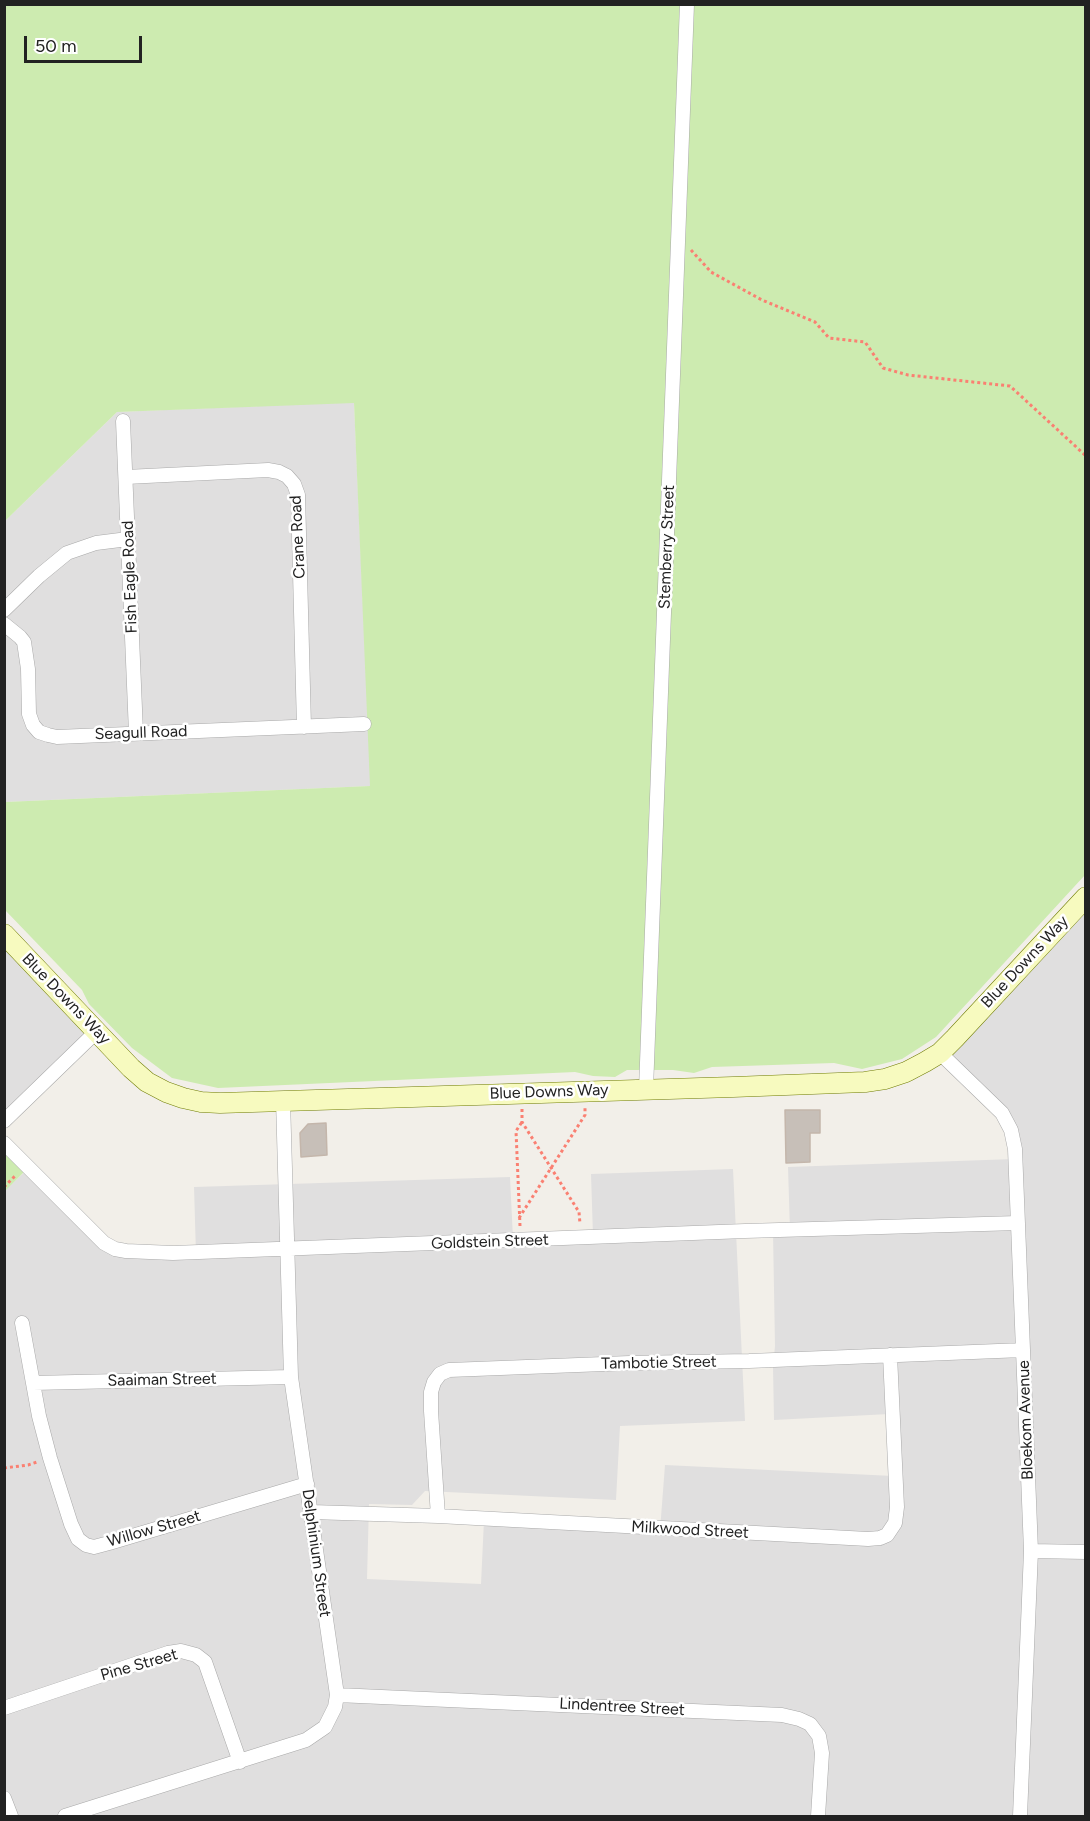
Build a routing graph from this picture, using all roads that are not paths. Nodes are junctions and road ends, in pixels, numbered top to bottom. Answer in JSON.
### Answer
{"nodes":[{"id":1,"x":687,"y":4,"type":"edge"},
{"id":2,"x":123,"y":421,"type":"dead end"},
{"id":3,"x":126,"y":477,"type":"junction"},
{"id":4,"x":128,"y":539,"type":"junction"},
{"id":5,"x":4,"y":610,"type":"edge"},
{"id":6,"x":4,"y":624,"type":"edge"},
{"id":7,"x":364,"y":724,"type":"dead end"},
{"id":8,"x":304,"y":726,"type":"junction"},
{"id":9,"x":136,"y":733,"type":"junction"},
{"id":10,"x":1086,"y":897,"type":"edge"},
{"id":11,"x":4,"y":934,"type":"edge"},
{"id":12,"x":97,"y":1031,"type":"junction"},
{"id":13,"x":940,"y":1053,"type":"junction"},
{"id":14,"x":646,"y":1089,"type":"junction"},
{"id":15,"x":283,"y":1100,"type":"junction"},
{"id":16,"x":4,"y":1121,"type":"edge"},
{"id":17,"x":4,"y":1143,"type":"edge"},
{"id":18,"x":1018,"y":1223,"type":"junction"},
{"id":19,"x":288,"y":1250,"type":"junction"},
{"id":20,"x":22,"y":1323,"type":"dead end"},
{"id":21,"x":1023,"y":1350,"type":"junction"},
{"id":22,"x":890,"y":1355,"type":"junction"},
{"id":23,"x":291,"y":1377,"type":"junction"},
{"id":24,"x":33,"y":1383,"type":"junction"},
{"id":25,"x":307,"y":1484,"type":"junction"},
{"id":26,"x":311,"y":1512,"type":"junction"},
{"id":27,"x":438,"y":1516,"type":"junction"},
{"id":28,"x":1031,"y":1551,"type":"junction"},
{"id":29,"x":1086,"y":1552,"type":"edge"},
{"id":30,"x":337,"y":1695,"type":"junction"},
{"id":31,"x":4,"y":1708,"type":"edge"},
{"id":32,"x":240,"y":1761,"type":"junction"},
{"id":33,"x":4,"y":1798,"type":"edge"},
{"id":34,"x":11,"y":1816,"type":"edge"},
{"id":35,"x":65,"y":1816,"type":"edge"},
{"id":36,"x":818,"y":1816,"type":"edge"},
{"id":37,"x":1020,"y":1816,"type":"edge"}],
"edges":[{"from":1,"to":14,"type":"street","name":"Stemberry Street"},
{"from":2,"to":3,"type":"street","name":"Fish Eagle Road"},
{"from":3,"to":4,"type":"street","name":"Fish Eagle Road"},
{"from":3,"to":8,"type":"street","name":"Crane Road"},
{"from":4,"to":5,"type":"street"},
{"from":4,"to":9,"type":"street","name":"Fish Eagle Road"},
{"from":6,"to":9,"type":"street","name":"Seagull Road"},
{"from":7,"to":8,"type":"street","name":"Seagull Road"},
{"from":8,"to":9,"type":"street","name":"Seagull Road"},
{"from":10,"to":13,"type":"street","name":"Blue Downs Way"},
{"from":11,"to":12,"type":"street","name":"Blue Downs Way"},
{"from":12,"to":15,"type":"street","name":"Blue Downs Way"},
{"from":12,"to":16,"type":"street"},
{"from":13,"to":14,"type":"street","name":"Blue Downs Way"},
{"from":13,"to":18,"type":"street","name":"Bloekom Avenue"},
{"from":14,"to":15,"type":"street","name":"Blue Downs Way"},
{"from":15,"to":19,"type":"street","name":"Delphinium Street"},
{"from":17,"to":19,"type":"street","name":"Goldstein Street"},
{"from":18,"to":19,"type":"street","name":"Goldstein Street"},
{"from":18,"to":21,"type":"street","name":"Bloekom Avenue"},
{"from":19,"to":23,"type":"street","name":"Delphinium Street"},
{"from":20,"to":24,"type":"street","name":"Willow Street"},
{"from":21,"to":22,"type":"street","name":"Tambotie Street"},
{"from":21,"to":28,"type":"street","name":"Bloekom Avenue"},
{"from":22,"to":27,"type":"street","name":"Tambotie Street"},
{"from":22,"to":27,"type":"street","name":"Milkwood Street"},
{"from":23,"to":24,"type":"street","name":"Saaiman Street"},
{"from":23,"to":25,"type":"street","name":"Delphinium Street"},
{"from":24,"to":25,"type":"street","name":"Willow Street"},
{"from":25,"to":26,"type":"street","name":"Delphinium Street"},
{"from":26,"to":27,"type":"street","name":"Milkwood Street"},
{"from":26,"to":30,"type":"street","name":"Delphinium Street"},
{"from":28,"to":29,"type":"street"},
{"from":28,"to":37,"type":"street","name":"Bloekom Avenue"},
{"from":30,"to":32,"type":"street","name":"Delphinium Street"},
{"from":30,"to":36,"type":"street","name":"Lindentree Street"},
{"from":31,"to":32,"type":"street","name":"Pine Street"},
{"from":32,"to":35,"type":"street","name":"Delphinium Street"},
{"from":33,"to":34,"type":"street"}]}
